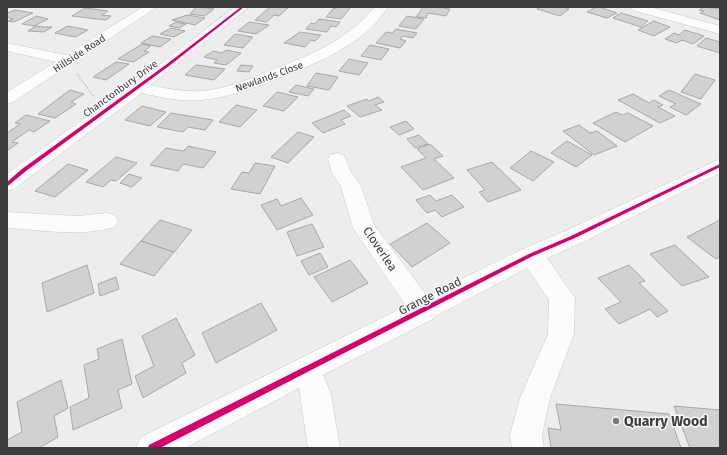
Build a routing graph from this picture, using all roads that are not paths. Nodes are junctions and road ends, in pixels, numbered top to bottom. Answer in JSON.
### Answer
{"nodes":[{"id":1,"x":151,"y":7,"type":"edge"},
{"id":2,"x":243,"y":7,"type":"edge"},
{"id":3,"x":382,"y":7,"type":"edge"},
{"id":4,"x":636,"y":7,"type":"edge"},
{"id":5,"x":720,"y":30,"type":"edge"},
{"id":6,"x":7,"y":47,"type":"edge"},
{"id":7,"x":68,"y":60,"type":"junction"},
{"id":8,"x":137,"y":87,"type":"junction"},
{"id":9,"x":7,"y":99,"type":"edge"},
{"id":10,"x":336,"y":159,"type":"dead end"},
{"id":11,"x":720,"y":165,"type":"edge"},
{"id":12,"x":7,"y":184,"type":"edge"},
{"id":13,"x":7,"y":220,"type":"edge"},
{"id":14,"x":107,"y":221,"type":"dead end"},
{"id":15,"x":531,"y":255,"type":"junction"},
{"id":16,"x":424,"y":311,"type":"junction"},
{"id":17,"x":307,"y":370,"type":"junction"},
{"id":18,"x":152,"y":448,"type":"edge"},
{"id":19,"x":324,"y":448,"type":"edge"},
{"id":20,"x":528,"y":448,"type":"edge"}],
"edges":[{"from":1,"to":7,"type":"street","name":"Hillside Road"},
{"from":2,"to":8,"type":"street","name":"Chanctonbury Drive"},
{"from":3,"to":8,"type":"street","name":"Newlands Close"},
{"from":4,"to":5,"type":"street"},
{"from":6,"to":7,"type":"street"},
{"from":7,"to":9,"type":"street","name":"Hillside Road"},
{"from":8,"to":12,"type":"street","name":"Chanctonbury Drive"},
{"from":10,"to":16,"type":"street","name":"Cloverlea"},
{"from":11,"to":15,"type":"street","name":"Grange Road"},
{"from":13,"to":14,"type":"street"},
{"from":15,"to":16,"type":"street","name":"Grange Road"},
{"from":15,"to":20,"type":"street"},
{"from":16,"to":17,"type":"street","name":"Grange Road"},
{"from":17,"to":18,"type":"street","name":"Grange Road"},
{"from":17,"to":19,"type":"street"}]}
